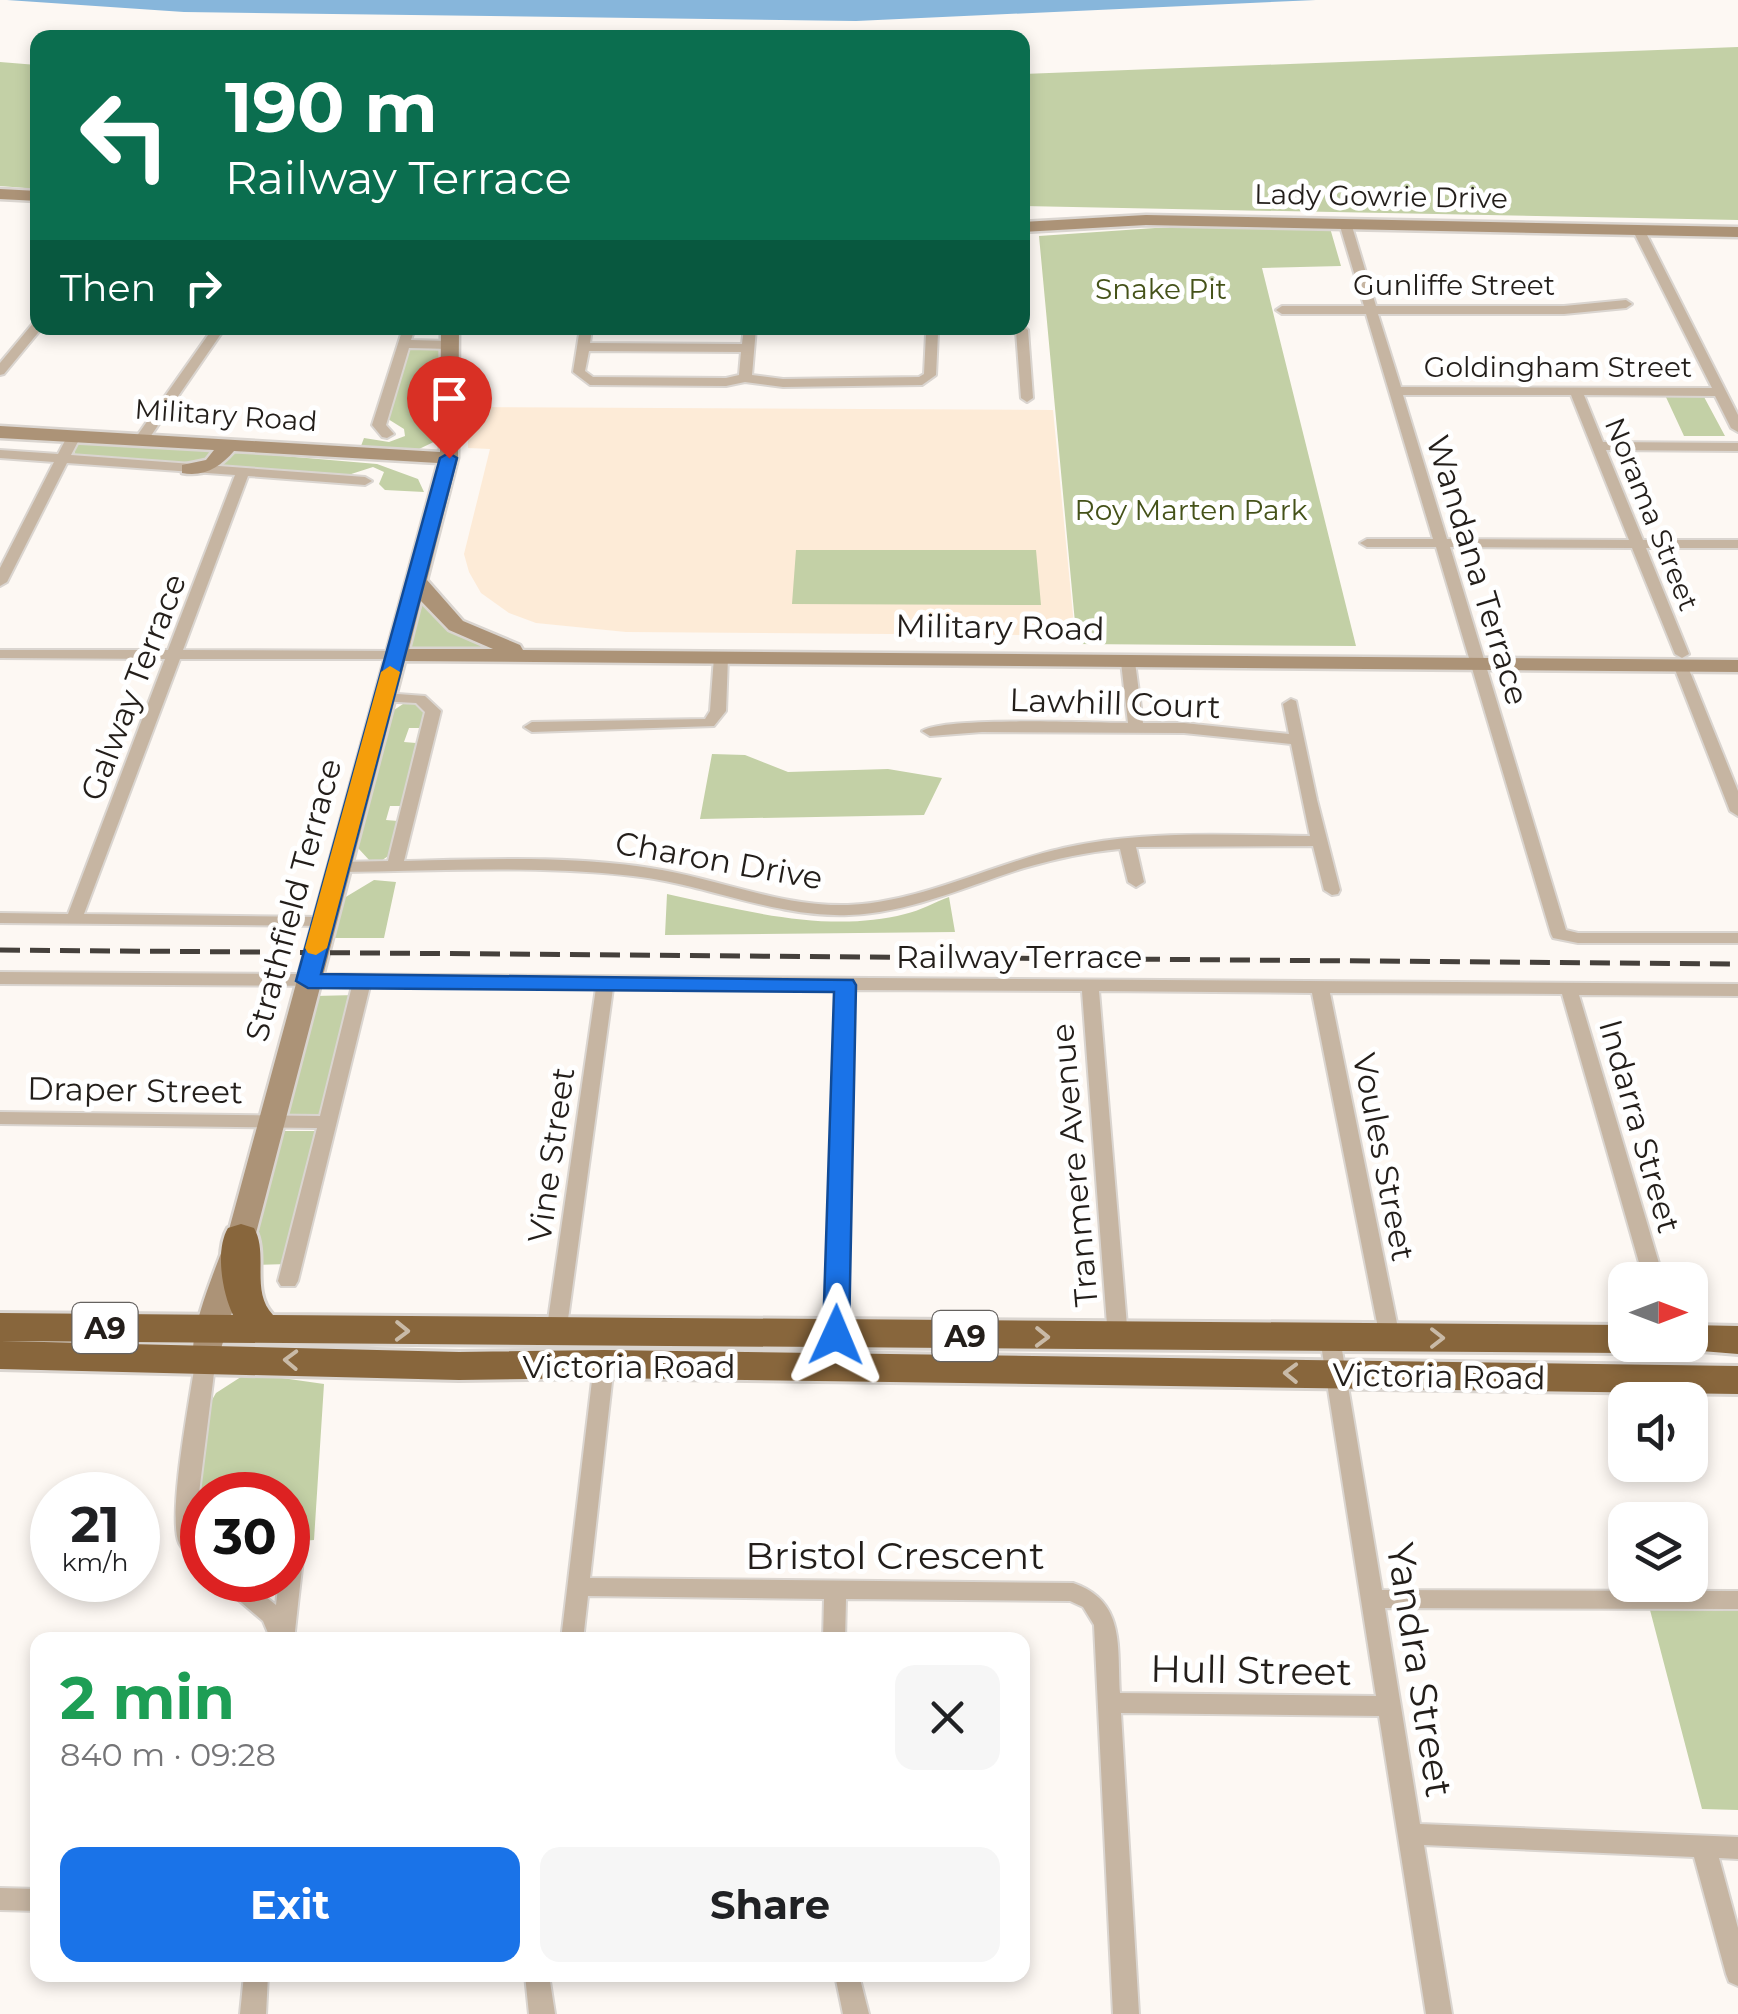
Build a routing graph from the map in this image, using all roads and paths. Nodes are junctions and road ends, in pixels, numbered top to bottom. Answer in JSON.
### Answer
{"nodes":[{"id":1,"x":0,"y":194,"type":"edge"},
{"id":2,"x":30,"y":196,"type":"edge"},
{"id":3,"x":1345,"y":223,"type":"junction"},
{"id":4,"x":1030,"y":227,"type":"edge"},
{"id":5,"x":1638,"y":229,"type":"junction"},
{"id":6,"x":1738,"y":232,"type":"edge"},
{"id":7,"x":1626,"y":304,"type":"dead end"},
{"id":8,"x":1282,"y":310,"type":"dead end"},
{"id":9,"x":1371,"y":310,"type":"junction"},
{"id":10,"x":30,"y":335,"type":"edge"},
{"id":11,"x":214,"y":335,"type":"edge"},
{"id":12,"x":407,"y":335,"type":"edge"},
{"id":13,"x":585,"y":335,"type":"edge"},
{"id":14,"x":749,"y":335,"type":"edge"},
{"id":15,"x":932,"y":335,"type":"edge"},
{"id":16,"x":1022,"y":335,"type":"edge"},
{"id":17,"x":450,"y":336,"type":"edge"},
{"id":18,"x":404,"y":344,"type":"junction"},
{"id":19,"x":583,"y":347,"type":"junction"},
{"id":20,"x":748,"y":348,"type":"junction"},
{"id":21,"x":0,"y":371,"type":"edge"},
{"id":22,"x":745,"y":378,"type":"junction"},
{"id":23,"x":1395,"y":391,"type":"junction"},
{"id":24,"x":1576,"y":392,"type":"junction"},
{"id":25,"x":1720,"y":392,"type":"junction"},
{"id":26,"x":1028,"y":398,"type":"dead end"},
{"id":27,"x":1738,"y":428,"type":"edge"},
{"id":28,"x":0,"y":432,"type":"edge"},
{"id":29,"x":386,"y":434,"type":"dead end"},
{"id":30,"x":74,"y":436,"type":"junction"},
{"id":31,"x":141,"y":440,"type":"junction"},
{"id":32,"x":228,"y":446,"type":"junction"},
{"id":33,"x":1598,"y":446,"type":"junction"},
{"id":34,"x":1738,"y":447,"type":"edge"},
{"id":35,"x":0,"y":454,"type":"edge"},
{"id":36,"x":364,"y":454,"type":"junction"},
{"id":37,"x":60,"y":458,"type":"junction"},
{"id":38,"x":449,"y":458,"type":"junction"},
{"id":39,"x":189,"y":469,"type":"junction"},
{"id":40,"x":242,"y":474,"type":"junction"},
{"id":41,"x":365,"y":481,"type":"dead end"},
{"id":42,"x":436,"y":504,"type":"junction"},
{"id":43,"x":1366,"y":543,"type":"dead end"},
{"id":44,"x":1441,"y":543,"type":"junction"},
{"id":45,"x":1637,"y":544,"type":"junction"},
{"id":46,"x":1738,"y":544,"type":"edge"},
{"id":47,"x":5,"y":563,"type":"edge"},
{"id":48,"x":416,"y":579,"type":"junction"},
{"id":49,"x":0,"y":582,"type":"edge"},
{"id":50,"x":1738,"y":650,"type":"edge"},
{"id":51,"x":0,"y":654,"type":"edge"},
{"id":52,"x":395,"y":655,"type":"junction"},
{"id":53,"x":444,"y":655,"type":"junction"},
{"id":54,"x":176,"y":656,"type":"junction"},
{"id":55,"x":537,"y":656,"type":"junction"},
{"id":56,"x":721,"y":657,"type":"junction"},
{"id":57,"x":1681,"y":661,"type":"junction"},
{"id":58,"x":1128,"y":662,"type":"junction"},
{"id":59,"x":1478,"y":663,"type":"junction"},
{"id":60,"x":1738,"y":666,"type":"edge"},
{"id":61,"x":385,"y":691,"type":"junction"},
{"id":62,"x":1291,"y":704,"type":"dead end"},
{"id":63,"x":532,"y":727,"type":"dead end"},
{"id":64,"x":1136,"y":728,"type":"junction"},
{"id":65,"x":930,"y":731,"type":"dead end"},
{"id":66,"x":1298,"y":740,"type":"junction"},
{"id":67,"x":1738,"y":812,"type":"edge"},
{"id":68,"x":1321,"y":841,"type":"junction"},
{"id":69,"x":1127,"y":843,"type":"junction"},
{"id":70,"x":395,"y":866,"type":"junction"},
{"id":71,"x":338,"y":867,"type":"junction"},
{"id":72,"x":1136,"y":882,"type":"dead end"},
{"id":73,"x":1332,"y":890,"type":"dead end"},
{"id":74,"x":0,"y":918,"type":"edge"},
{"id":75,"x":74,"y":919,"type":"junction"},
{"id":76,"x":324,"y":922,"type":"junction"},
{"id":77,"x":1738,"y":938,"type":"edge"},
{"id":78,"x":0,"y":978,"type":"edge"},
{"id":79,"x":308,"y":981,"type":"junction"},
{"id":80,"x":362,"y":982,"type":"junction"},
{"id":81,"x":605,"y":984,"type":"junction"},
{"id":82,"x":845,"y":985,"type":"junction"},
{"id":83,"x":1090,"y":986,"type":"junction"},
{"id":84,"x":1320,"y":988,"type":"junction"},
{"id":85,"x":1569,"y":989,"type":"junction"},
{"id":86,"x":1738,"y":990,"type":"edge"},
{"id":87,"x":0,"y":1118,"type":"edge"},
{"id":88,"x":270,"y":1121,"type":"junction"},
{"id":89,"x":326,"y":1122,"type":"junction"},
{"id":90,"x":241,"y":1237,"type":"junction"},
{"id":91,"x":1649,"y":1262,"type":"edge"},
{"id":92,"x":288,"y":1281,"type":"dead end"},
{"id":93,"x":0,"y":1327,"type":"edge"},
{"id":94,"x":264,"y":1329,"type":"junction"},
{"id":95,"x":556,"y":1334,"type":"junction"},
{"id":96,"x":692,"y":1334,"type":"junction"},
{"id":97,"x":836,"y":1335,"type":"junction"},
{"id":98,"x":1118,"y":1338,"type":"junction"},
{"id":99,"x":1390,"y":1338,"type":"junction"},
{"id":100,"x":1608,"y":1339,"type":"edge"},
{"id":101,"x":1708,"y":1340,"type":"edge"},
{"id":102,"x":1738,"y":1340,"type":"edge"},
{"id":103,"x":208,"y":1343,"type":"junction"},
{"id":104,"x":0,"y":1355,"type":"edge"},
{"id":105,"x":1333,"y":1356,"type":"junction"},
{"id":106,"x":604,"y":1364,"type":"junction"},
{"id":107,"x":746,"y":1366,"type":"junction"},
{"id":108,"x":1738,"y":1380,"type":"edge"},
{"id":109,"x":191,"y":1472,"type":"edge"},
{"id":110,"x":579,"y":1587,"type":"junction"},
{"id":111,"x":834,"y":1590,"type":"junction"},
{"id":112,"x":1374,"y":1599,"type":"junction"},
{"id":113,"x":1738,"y":1600,"type":"edge"},
{"id":114,"x":257,"y":1602,"type":"edge"},
{"id":115,"x":287,"y":1602,"type":"edge"},
{"id":116,"x":279,"y":1632,"type":"edge"},
{"id":117,"x":283,"y":1632,"type":"edge"},
{"id":118,"x":573,"y":1632,"type":"edge"},
{"id":119,"x":834,"y":1632,"type":"edge"},
{"id":120,"x":1109,"y":1703,"type":"junction"},
{"id":121,"x":1391,"y":1706,"type":"junction"},
{"id":122,"x":1411,"y":1834,"type":"junction"},
{"id":123,"x":1704,"y":1848,"type":"junction"},
{"id":124,"x":1738,"y":1848,"type":"edge"},
{"id":125,"x":0,"y":1899,"type":"edge"},
{"id":126,"x":30,"y":1900,"type":"edge"},
{"id":127,"x":1738,"y":1974,"type":"edge"},
{"id":128,"x":257,"y":1982,"type":"edge"},
{"id":129,"x":538,"y":1982,"type":"edge"},
{"id":130,"x":849,"y":1982,"type":"edge"},
{"id":131,"x":252,"y":2014,"type":"edge"},
{"id":132,"x":542,"y":2014,"type":"edge"},
{"id":133,"x":856,"y":2014,"type":"edge"},
{"id":134,"x":1126,"y":2014,"type":"edge"},
{"id":135,"x":1439,"y":2014,"type":"edge"}],
"edges":[{"from":1,"to":2,"type":"main road"},
{"from":3,"to":4,"type":"main road","name":"Lady Gowrie Drive"},
{"from":3,"to":5,"type":"main road","name":"Lady Gowrie Drive"},
{"from":3,"to":9,"type":"street","name":"Wandana Terrace"},
{"from":5,"to":6,"type":"main road","name":"Lady Gowrie Drive"},
{"from":5,"to":25,"type":"street"},
{"from":7,"to":9,"type":"street","name":"Gunliffe Street"},
{"from":8,"to":9,"type":"street","name":"Gunliffe Street"},
{"from":9,"to":23,"type":"street","name":"Wandana Terrace"},
{"from":10,"to":21,"type":"street"},
{"from":11,"to":31,"type":"street"},
{"from":12,"to":18,"type":"street"},
{"from":13,"to":19,"type":"street"},
{"from":14,"to":20,"type":"street"},
{"from":15,"to":22,"type":"street"},
{"from":16,"to":26,"type":"street"},
{"from":17,"to":18,"type":"street","name":"Strathfield Terrace"},
{"from":17,"to":38,"type":"main road","name":"Strathfield Terrace"},
{"from":18,"to":29,"type":"street"},
{"from":19,"to":20,"type":"street"},
{"from":19,"to":22,"type":"street"},
{"from":20,"to":22,"type":"street"},
{"from":23,"to":24,"type":"street","name":"Goldingham Street"},
{"from":23,"to":44,"type":"street","name":"Wandana Terrace"},
{"from":24,"to":25,"type":"street","name":"Goldingham Street"},
{"from":24,"to":33,"type":"street","name":"Norama Street"},
{"from":25,"to":27,"type":"street"},
{"from":28,"to":30,"type":"main road","name":"Military Road"},
{"from":30,"to":31,"type":"main road","name":"Military Road"},
{"from":30,"to":37,"type":"street"},
{"from":31,"to":32,"type":"main road","name":"Military Road"},
{"from":32,"to":36,"type":"main road","name":"Military Road"},
{"from":32,"to":39,"type":"main road"},
{"from":33,"to":34,"type":"street"},
{"from":33,"to":45,"type":"street","name":"Norama Street"},
{"from":35,"to":37,"type":"street","name":"Military Road"},
{"from":36,"to":38,"type":"main road","name":"Military Road"},
{"from":36,"to":42,"type":"main road"},
{"from":37,"to":39,"type":"street","name":"Military Road"},
{"from":37,"to":47,"type":"street"},
{"from":38,"to":42,"type":"main road","name":"Strathfield Terrace"},
{"from":39,"to":40,"type":"street","name":"Military Road"},
{"from":40,"to":41,"type":"street","name":"Military Road"},
{"from":40,"to":54,"type":"street","name":"Galway Terrace"},
{"from":42,"to":48,"type":"main road","name":"Strathfield Terrace"},
{"from":43,"to":44,"type":"street"},
{"from":44,"to":45,"type":"street"},
{"from":44,"to":59,"type":"street","name":"Wandana Terrace"},
{"from":45,"to":46,"type":"street"},
{"from":45,"to":57,"type":"street","name":"Norama Street"},
{"from":47,"to":49,"type":"street"},
{"from":48,"to":52,"type":"main road","name":"Strathfield Terrace"},
{"from":48,"to":55,"type":"main road"},
{"from":50,"to":57,"type":"main road","name":"Military Road"},
{"from":51,"to":54,"type":"street"},
{"from":52,"to":53,"type":"main road","name":"Military Road"},
{"from":52,"to":54,"type":"street"},
{"from":52,"to":61,"type":"main road","name":"Strathfield Terrace"},
{"from":53,"to":55,"type":"main road","name":"Military Road"},
{"from":53,"to":61,"type":"main road"},
{"from":54,"to":75,"type":"street","name":"Galway Terrace"},
{"from":55,"to":56,"type":"main road","name":"Military Road"},
{"from":56,"to":58,"type":"main road","name":"Military Road"},
{"from":56,"to":63,"type":"street"},
{"from":57,"to":59,"type":"main road","name":"Military Road"},
{"from":57,"to":60,"type":"main road","name":"Military Road"},
{"from":57,"to":67,"type":"street","name":"Norama Street"},
{"from":58,"to":59,"type":"main road","name":"Military Road"},
{"from":58,"to":64,"type":"street"},
{"from":59,"to":77,"type":"street","name":"Wandana Terrace"},
{"from":61,"to":70,"type":"street"},
{"from":61,"to":71,"type":"main road","name":"Strathfield Terrace"},
{"from":62,"to":66,"type":"street"},
{"from":64,"to":65,"type":"street","name":"Lawhill Court"},
{"from":64,"to":66,"type":"street","name":"Lawhill Court"},
{"from":66,"to":68,"type":"street"},
{"from":68,"to":69,"type":"street","name":"Charon Drive"},
{"from":68,"to":73,"type":"street"},
{"from":69,"to":70,"type":"street","name":"Charon Drive"},
{"from":69,"to":72,"type":"street"},
{"from":70,"to":71,"type":"street","name":"Charon Drive"},
{"from":71,"to":76,"type":"main road","name":"Strathfield Terrace"},
{"from":74,"to":75,"type":"street"},
{"from":75,"to":76,"type":"street"},
{"from":76,"to":79,"type":"main road","name":"Strathfield Terrace"},
{"from":78,"to":79,"type":"street","name":"Railway Terrace"},
{"from":79,"to":80,"type":"street","name":"Railway Terrace"},
{"from":79,"to":88,"type":"main road","name":"Strathfield Terrace"},
{"from":80,"to":81,"type":"street","name":"Railway Terrace"},
{"from":80,"to":89,"type":"street"},
{"from":81,"to":82,"type":"street","name":"Railway Terrace"},
{"from":81,"to":95,"type":"street","name":"Vine Street"},
{"from":82,"to":83,"type":"street","name":"Railway Terrace"},
{"from":82,"to":97,"type":"street"},
{"from":83,"to":84,"type":"street","name":"Railway Terrace"},
{"from":83,"to":98,"type":"street","name":"Tranmere Avenue"},
{"from":84,"to":85,"type":"street","name":"Railway Terrace"},
{"from":84,"to":99,"type":"street","name":"Voules Street"},
{"from":85,"to":86,"type":"street","name":"Railway Terrace"},
{"from":85,"to":91,"type":"street","name":"Indarra Street"},
{"from":87,"to":88,"type":"street","name":"Draper Street"},
{"from":88,"to":89,"type":"street"},
{"from":88,"to":90,"type":"main road","name":"Strathfield Terrace"},
{"from":89,"to":92,"type":"street"},
{"from":90,"to":94,"type":"highway"},
{"from":90,"to":103,"type":"main road","name":"Strathfield Terrace"},
{"from":93,"to":103,"type":"highway","name":"Victoria Road","number":"A9"},
{"from":94,"to":95,"type":"highway","name":"Victoria Road","number":"A9","one_way":true},
{"from":94,"to":103,"type":"highway","name":"Victoria Road","number":"A9"},
{"from":95,"to":96,"type":"highway","name":"Victoria Road","number":"A9"},
{"from":96,"to":97,"type":"highway","name":"Victoria Road","number":"A9"},
{"from":96,"to":107,"type":"highway"},
{"from":97,"to":98,"type":"highway","name":"Victoria Road","number":"A9","one_way":true},
{"from":98,"to":105,"type":"highway","name":"Victoria Road","number":"A9"},
{"from":99,"to":100,"type":"highway","name":"Victoria Road","number":"A9","one_way":true},
{"from":99,"to":105,"type":"highway","name":"Victoria Road","number":"A9"},
{"from":101,"to":102,"type":"highway"},
{"from":103,"to":104,"type":"highway","name":"Victoria Road","number":"A9"},
{"from":106,"to":103,"type":"highway","name":"Victoria Road","number":"A9","one_way":true},
{"from":103,"to":109,"type":"street","name":"Strathfield Terrace"},
{"from":105,"to":107,"type":"highway","name":"Victoria Road","number":"A9","one_way":true},
{"from":105,"to":108,"type":"highway","name":"Victoria Road","number":"A9"},
{"from":105,"to":112,"type":"street","name":"Yandra Street"},
{"from":106,"to":107,"type":"highway","name":"Victoria Road","number":"A9"},
{"from":106,"to":110,"type":"street"},
{"from":110,"to":111,"type":"street","name":"Bristol Crescent"},
{"from":110,"to":118,"type":"street"},
{"from":111,"to":119,"type":"street"},
{"from":111,"to":120,"type":"street","name":"Bristol Crescent"},
{"from":112,"to":113,"type":"street"},
{"from":112,"to":121,"type":"street","name":"Yandra Street"},
{"from":114,"to":116,"type":"street"},
{"from":115,"to":117,"type":"street"},
{"from":120,"to":121,"type":"street","name":"Hull Street"},
{"from":120,"to":134,"type":"street","name":"Bristol Crescent"},
{"from":121,"to":122,"type":"street","name":"Yandra Street"},
{"from":122,"to":123,"type":"street"},
{"from":122,"to":135,"type":"street","name":"Yandra Street"},
{"from":123,"to":124,"type":"street"},
{"from":123,"to":127,"type":"street"},
{"from":125,"to":126,"type":"street"},
{"from":128,"to":131,"type":"street"},
{"from":129,"to":132,"type":"street"},
{"from":130,"to":133,"type":"street"}]}
